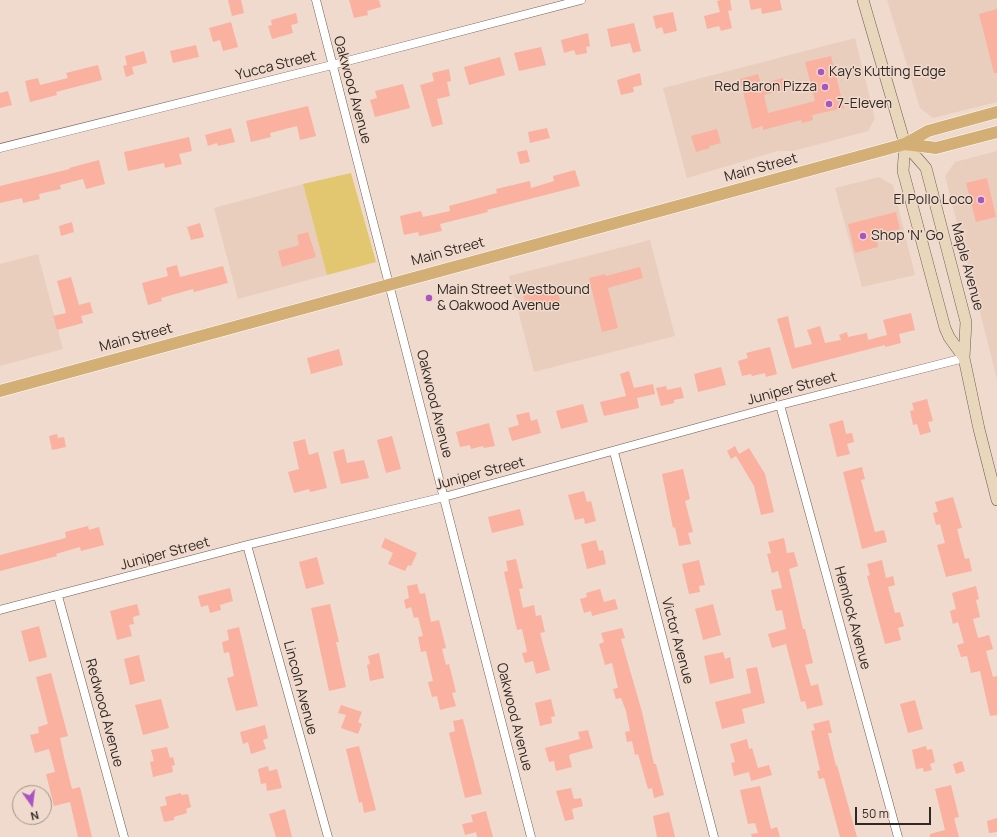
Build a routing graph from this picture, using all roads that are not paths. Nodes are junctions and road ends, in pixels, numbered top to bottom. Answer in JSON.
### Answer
{"nodes":[{"id":1,"x":316,"y":0,"type":"edge"},
{"id":2,"x":581,"y":0,"type":"edge"},
{"id":3,"x":863,"y":0,"type":"edge"},
{"id":4,"x":332,"y":65,"type":"junction"},
{"id":5,"x":997,"y":112,"type":"edge"},
{"id":6,"x":997,"y":132,"type":"edge"},
{"id":7,"x":905,"y":144,"type":"junction"},
{"id":8,"x":0,"y":148,"type":"edge"},
{"id":9,"x":390,"y":284,"type":"junction"},
{"id":10,"x":964,"y":358,"type":"junction"},
{"id":11,"x":0,"y":392,"type":"edge"},
{"id":12,"x":780,"y":405,"type":"junction"},
{"id":13,"x":614,"y":452,"type":"junction"},
{"id":14,"x":444,"y":497,"type":"junction"},
{"id":15,"x":997,"y":500,"type":"edge"},
{"id":16,"x":248,"y":545,"type":"junction"},
{"id":17,"x":58,"y":596,"type":"junction"},
{"id":18,"x":0,"y":610,"type":"edge"},
{"id":19,"x":124,"y":837,"type":"edge"},
{"id":20,"x":328,"y":837,"type":"edge"},
{"id":21,"x":531,"y":837,"type":"edge"},
{"id":22,"x":714,"y":837,"type":"edge"},
{"id":23,"x":898,"y":837,"type":"edge"}],
"edges":[{"from":1,"to":4,"type":"street","name":"Oakwood Avenue"},
{"from":2,"to":4,"type":"street","name":"Yucca Street"},
{"from":3,"to":7,"type":"street","name":"Maple Avenue"},
{"from":4,"to":8,"type":"street","name":"Yucca Street"},
{"from":4,"to":9,"type":"street","name":"Oakwood Avenue"},
{"from":5,"to":7,"type":"main road","name":"Main Street"},
{"from":6,"to":7,"type":"main road","name":"Main Street"},
{"from":7,"to":9,"type":"main road","name":"Main Street"},
{"from":7,"to":10,"type":"street","name":"Maple Avenue"},
{"from":7,"to":10,"type":"street","name":"Maple Avenue"},
{"from":9,"to":11,"type":"main road","name":"Main Street"},
{"from":9,"to":14,"type":"street","name":"Oakwood Avenue"},
{"from":10,"to":12,"type":"street","name":"Juniper Street"},
{"from":10,"to":15,"type":"street","name":"Maple Avenue"},
{"from":12,"to":13,"type":"street","name":"Juniper Street"},
{"from":12,"to":23,"type":"street","name":"Hemlock Avenue"},
{"from":13,"to":14,"type":"street","name":"Juniper Street"},
{"from":13,"to":22,"type":"street","name":"Victor Avenue"},
{"from":14,"to":16,"type":"street","name":"Juniper Street"},
{"from":14,"to":21,"type":"street","name":"Oakwood Avenue"},
{"from":16,"to":17,"type":"street","name":"Juniper Street"},
{"from":16,"to":20,"type":"street","name":"Lincoln Avenue"},
{"from":17,"to":18,"type":"street","name":"Juniper Street"},
{"from":17,"to":19,"type":"street","name":"Redwood Avenue"}]}
